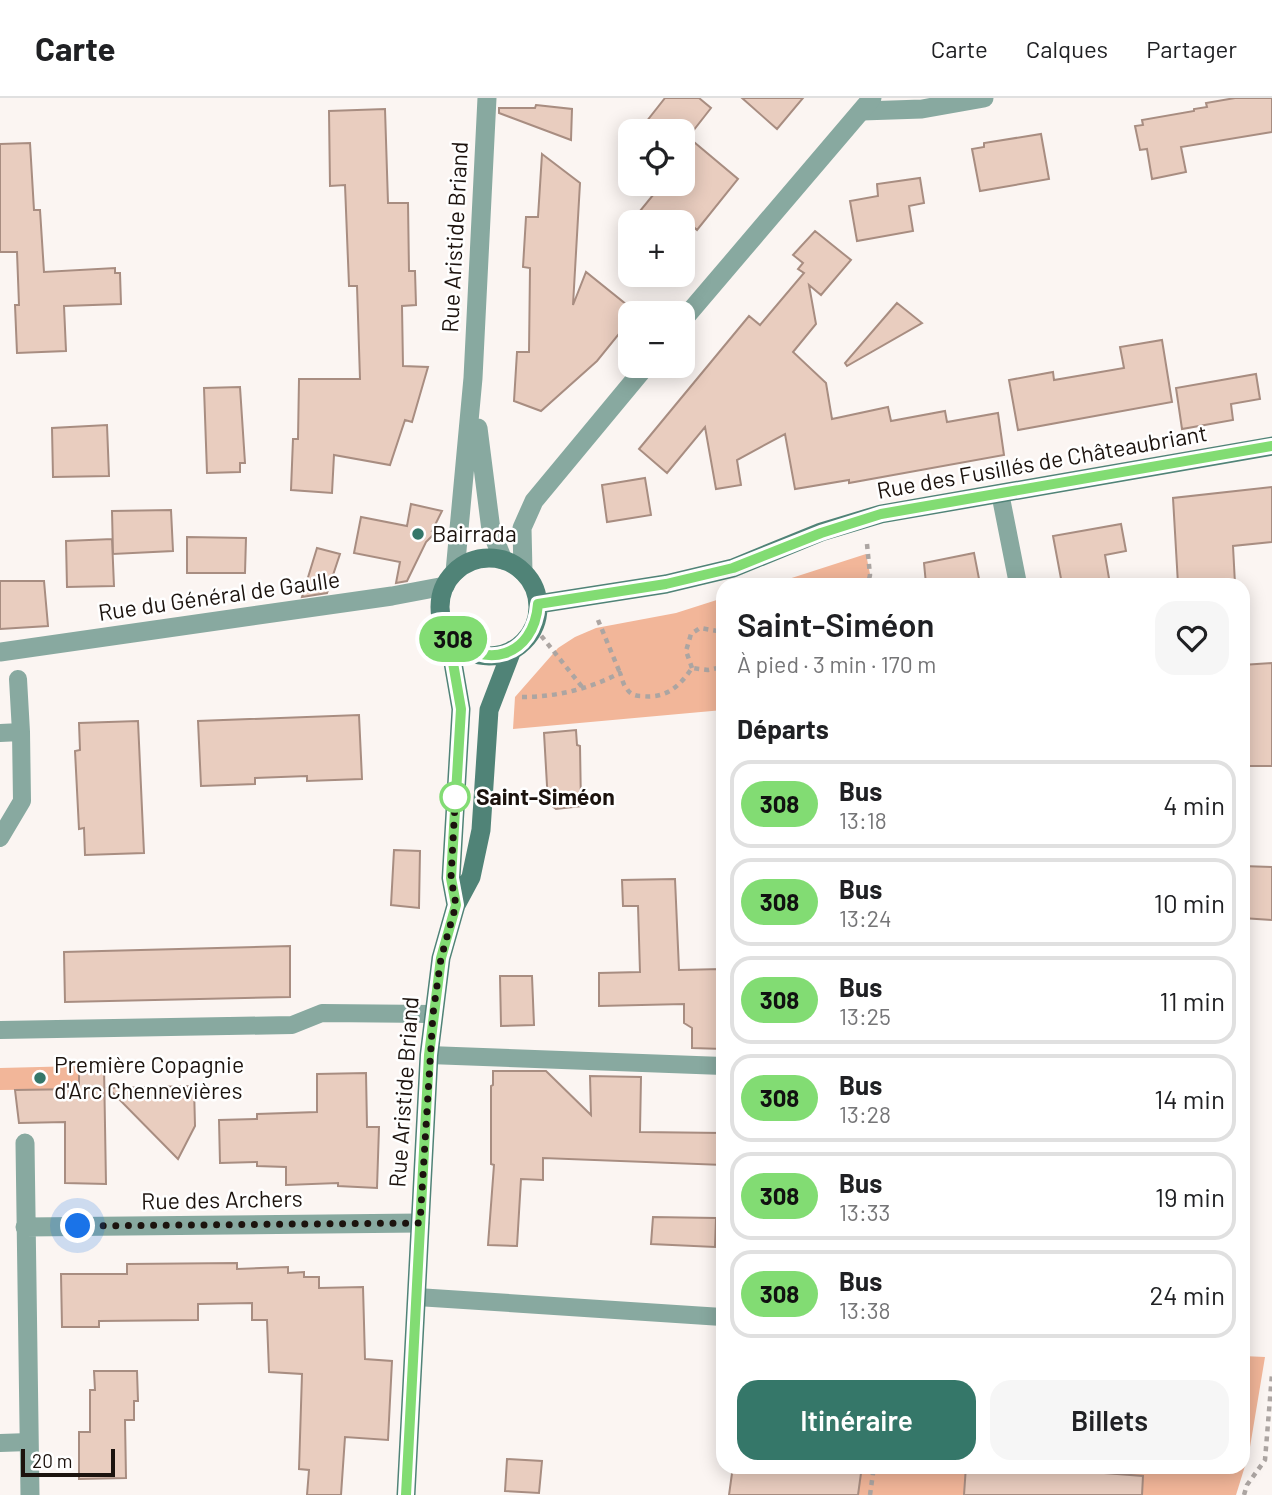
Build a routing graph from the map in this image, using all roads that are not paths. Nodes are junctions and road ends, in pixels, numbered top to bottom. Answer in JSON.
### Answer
{"nodes":[{"id":1,"x":487,"y":98,"type":"edge"},
{"id":2,"x":984,"y":98,"type":"edge"},
{"id":3,"x":867,"y":105,"type":"edge"},
{"id":4,"x":695,"y":306,"type":"edge"},
{"id":5,"x":473,"y":378,"type":"junction"},
{"id":6,"x":636,"y":378,"type":"edge"},
{"id":7,"x":1272,"y":446,"type":"edge"},
{"id":8,"x":1000,"y":493,"type":"junction"},
{"id":9,"x":503,"y":560,"type":"junction"},
{"id":10,"x":523,"y":572,"type":"junction"},
{"id":11,"x":1017,"y":578,"type":"edge"},
{"id":12,"x":450,"y":579,"type":"junction"},
{"id":13,"x":538,"y":604,"type":"junction"},
{"id":14,"x":448,"y":634,"type":"junction"},
{"id":15,"x":512,"y":650,"type":"junction"},
{"id":16,"x":0,"y":652,"type":"edge"},
{"id":17,"x":18,"y":679,"type":"dead end"},
{"id":18,"x":21,"y":732,"type":"junction"},
{"id":19,"x":0,"y":733,"type":"edge"},
{"id":20,"x":0,"y":838,"type":"edge"},
{"id":21,"x":456,"y":905,"type":"junction"},
{"id":22,"x":433,"y":1014,"type":"junction"},
{"id":23,"x":0,"y":1030,"type":"edge"},
{"id":24,"x":429,"y":1055,"type":"junction"},
{"id":25,"x":716,"y":1066,"type":"edge"},
{"id":26,"x":25,"y":1143,"type":"dead end"},
{"id":27,"x":420,"y":1223,"type":"junction"},
{"id":28,"x":25,"y":1227,"type":"junction"},
{"id":29,"x":417,"y":1297,"type":"junction"},
{"id":30,"x":716,"y":1317,"type":"edge"},
{"id":31,"x":29,"y":1441,"type":"junction"},
{"id":32,"x":0,"y":1443,"type":"edge"},
{"id":33,"x":30,"y":1495,"type":"edge"},
{"id":34,"x":406,"y":1495,"type":"edge"}],
"edges":[{"from":1,"to":5,"type":"street","name":"Rue Aristide Briand"},
{"from":2,"to":3,"type":"street"},
{"from":3,"to":4,"type":"street"},
{"from":5,"to":9,"type":"street","name":"Rue Aristide Briand"},
{"from":5,"to":12,"type":"street","name":"Rue Aristide Briand"},
{"from":6,"to":10,"type":"street"},
{"from":7,"to":8,"type":"main road","name":"Rue des Fusillés de Châteaubriant"},
{"from":8,"to":11,"type":"lane"},
{"from":8,"to":13,"type":"main road","name":"Rue des Fusillés de Châteaubriant"},
{"from":9,"to":10,"type":"main road"},
{"from":9,"to":12,"type":"main road"},
{"from":10,"to":13,"type":"main road"},
{"from":12,"to":14,"type":"main road"},
{"from":12,"to":16,"type":"street","name":"Rue du Général de Gaulle"},
{"from":13,"to":15,"type":"main road"},
{"from":14,"to":15,"type":"main road"},
{"from":14,"to":21,"type":"main road","name":"Rue Aristide Briand"},
{"from":15,"to":21,"type":"main road","name":"Rue Aristide Briand"},
{"from":17,"to":18,"type":"lane"},
{"from":18,"to":19,"type":"lane"},
{"from":18,"to":20,"type":"lane"},
{"from":21,"to":22,"type":"main road","name":"Rue Aristide Briand"},
{"from":22,"to":23,"type":"lane"},
{"from":22,"to":24,"type":"main road","name":"Rue Aristide Briand"},
{"from":24,"to":25,"type":"lane"},
{"from":24,"to":27,"type":"main road","name":"Rue Aristide Briand"},
{"from":26,"to":28,"type":"street"},
{"from":27,"to":28,"type":"street","name":"Rue des Archers"},
{"from":27,"to":29,"type":"main road","name":"Rue Aristide Briand"},
{"from":28,"to":31,"type":"street"},
{"from":29,"to":30,"type":"lane"},
{"from":29,"to":34,"type":"main road","name":"Rue Aristide Briand"},
{"from":31,"to":32,"type":"lane"},
{"from":31,"to":33,"type":"street"}]}
